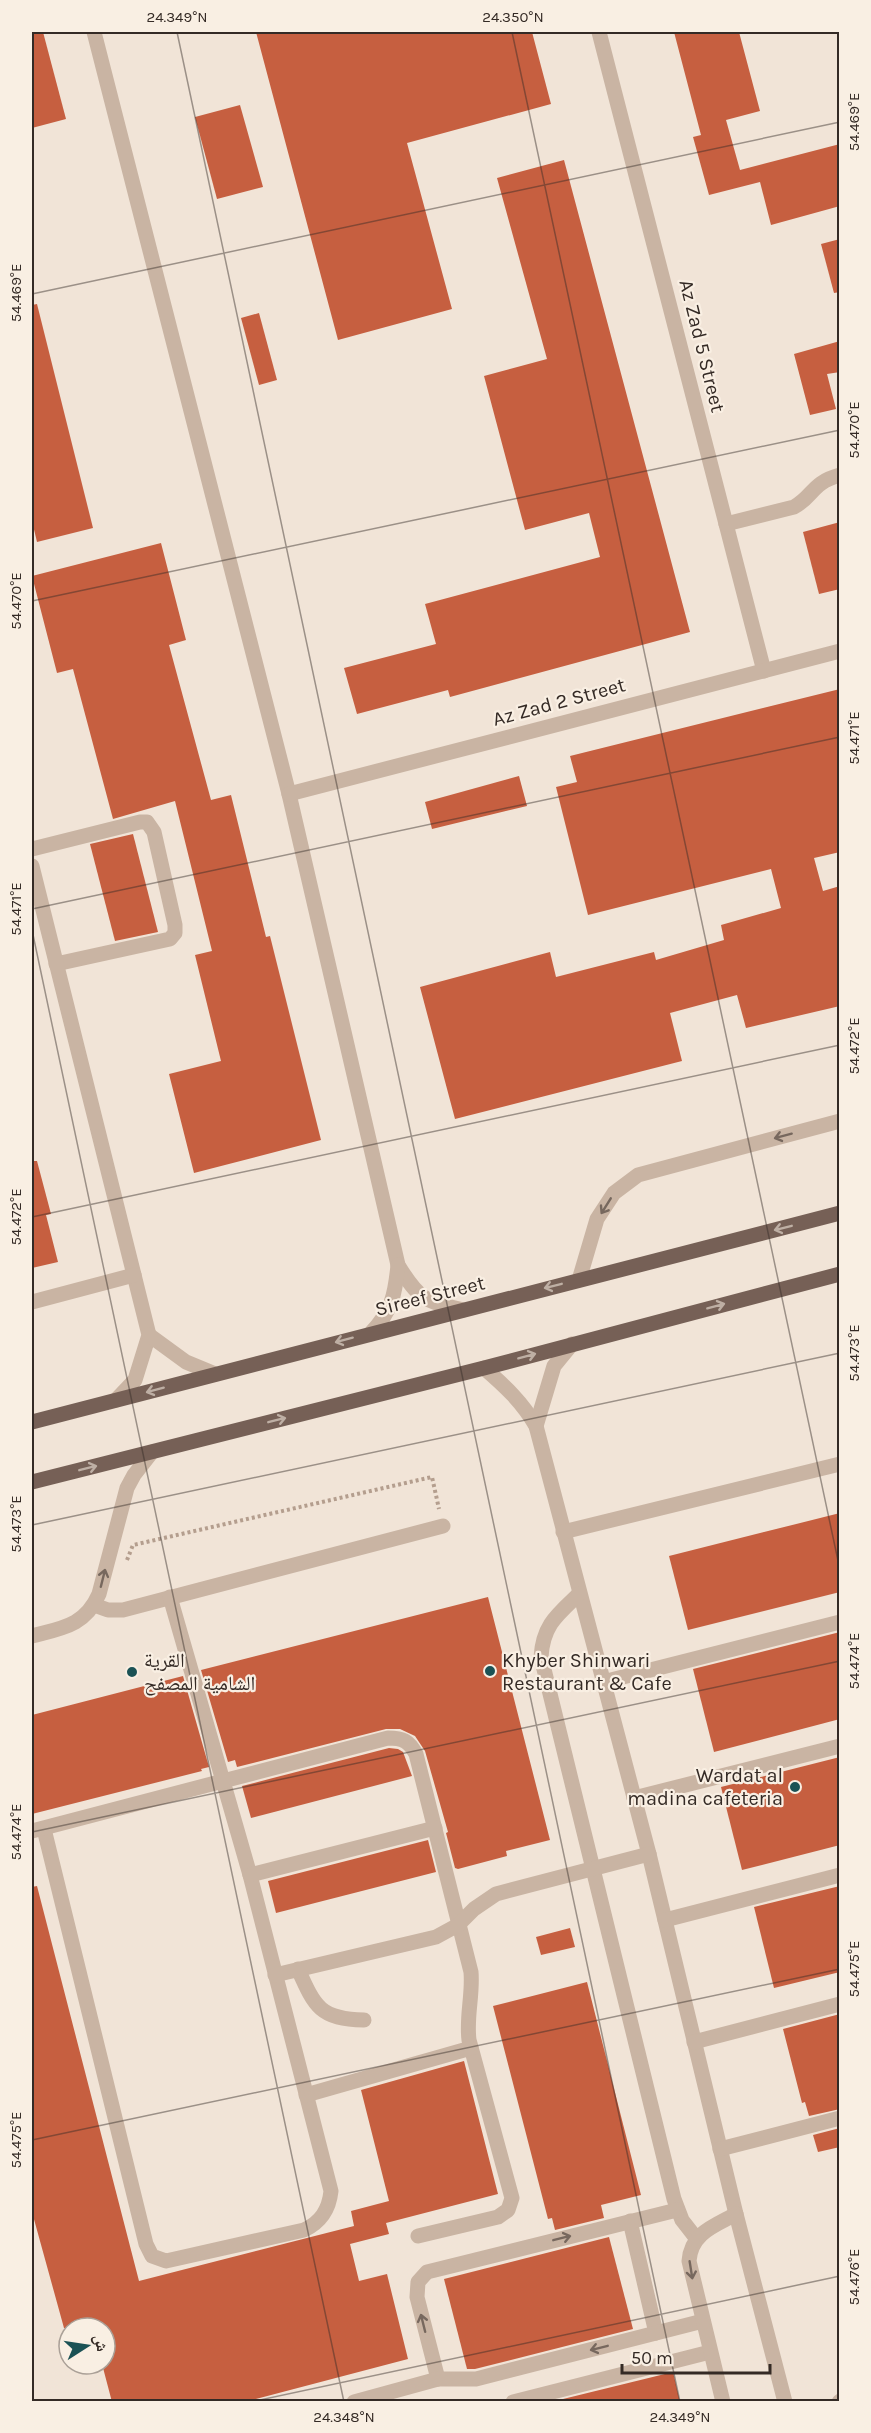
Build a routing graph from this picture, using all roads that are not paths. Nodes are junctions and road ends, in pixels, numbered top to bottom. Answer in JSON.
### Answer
{"nodes":[{"id":1,"x":94,"y":32,"type":"edge"},
{"id":2,"x":599,"y":32,"type":"edge"},
{"id":3,"x":840,"y":475,"type":"edge"},
{"id":4,"x":726,"y":524,"type":"junction"},
{"id":5,"x":840,"y":651,"type":"edge"},
{"id":6,"x":764,"y":671,"type":"junction"},
{"id":7,"x":289,"y":794,"type":"junction"},
{"id":8,"x":32,"y":849,"type":"edge"},
{"id":9,"x":32,"y":866,"type":"edge"},
{"id":10,"x":56,"y":964,"type":"junction"},
{"id":11,"x":840,"y":1121,"type":"edge"},
{"id":12,"x":840,"y":1213,"type":"edge"},
{"id":13,"x":398,"y":1265,"type":"junction"},
{"id":14,"x":840,"y":1274,"type":"edge"},
{"id":15,"x":134,"y":1275,"type":"junction"},
{"id":16,"x":579,"y":1280,"type":"junction"},
{"id":17,"x":32,"y":1302,"type":"edge"},
{"id":18,"x":463,"y":1310,"type":"junction"},
{"id":19,"x":370,"y":1334,"type":"junction"},
{"id":20,"x":149,"y":1335,"type":"junction"},
{"id":21,"x":572,"y":1344,"type":"junction"},
{"id":22,"x":484,"y":1368,"type":"junction"},
{"id":23,"x":215,"y":1374,"type":"junction"},
{"id":24,"x":116,"y":1400,"type":"junction"},
{"id":25,"x":32,"y":1422,"type":"edge"},
{"id":26,"x":536,"y":1426,"type":"junction"},
{"id":27,"x":152,"y":1452,"type":"junction"},
{"id":28,"x":840,"y":1464,"type":"edge"},
{"id":29,"x":32,"y":1482,"type":"edge"},
{"id":30,"x":443,"y":1526,"type":"road end"},
{"id":31,"x":563,"y":1532,"type":"junction"},
{"id":32,"x":579,"y":1594,"type":"junction"},
{"id":33,"x":170,"y":1597,"type":"junction"},
{"id":34,"x":94,"y":1605,"type":"junction"},
{"id":35,"x":840,"y":1622,"type":"edge"},
{"id":36,"x":32,"y":1636,"type":"edge"},
{"id":37,"x":603,"y":1682,"type":"junction"},
{"id":38,"x":840,"y":1746,"type":"edge"},
{"id":39,"x":223,"y":1781,"type":"junction"},
{"id":40,"x":634,"y":1798,"type":"junction"},
{"id":41,"x":435,"y":1828,"type":"junction"},
{"id":42,"x":38,"y":1830,"type":"edge"},
{"id":43,"x":649,"y":1854,"type":"junction"},
{"id":44,"x":594,"y":1868,"type":"junction"},
{"id":45,"x":250,"y":1875,"type":"junction"},
{"id":46,"x":840,"y":1875,"type":"edge"},
{"id":47,"x":665,"y":1920,"type":"junction"},
{"id":48,"x":458,"y":1925,"type":"junction"},
{"id":49,"x":298,"y":1969,"type":"junction"},
{"id":50,"x":275,"y":1975,"type":"junction"},
{"id":51,"x":840,"y":2004,"type":"edge"},
{"id":52,"x":364,"y":2020,"type":"dead end"},
{"id":53,"x":694,"y":2042,"type":"junction"},
{"id":54,"x":471,"y":2048,"type":"junction"},
{"id":55,"x":306,"y":2095,"type":"junction"},
{"id":56,"x":840,"y":2118,"type":"edge"},
{"id":57,"x":720,"y":2149,"type":"junction"},
{"id":58,"x":677,"y":2210,"type":"junction"},
{"id":59,"x":736,"y":2214,"type":"junction"},
{"id":60,"x":630,"y":2222,"type":"junction"},
{"id":61,"x":418,"y":2236,"type":"dead end"},
{"id":62,"x":696,"y":2238,"type":"junction"},
{"id":63,"x":703,"y":2321,"type":"junction"},
{"id":64,"x":656,"y":2333,"type":"junction"},
{"id":65,"x":710,"y":2352,"type":"junction"},
{"id":66,"x":438,"y":2379,"type":"junction"},
{"id":67,"x":354,"y":2402,"type":"edge"},
{"id":68,"x":513,"y":2402,"type":"edge"},
{"id":69,"x":723,"y":2402,"type":"edge"},
{"id":70,"x":785,"y":2402,"type":"edge"}],
"edges":[{"from":1,"to":7,"type":"street"},
{"from":2,"to":4,"type":"street","name":"Az Zad 5 Street"},
{"from":3,"to":4,"type":"street"},
{"from":4,"to":6,"type":"street","name":"Az Zad 5 Street"},
{"from":5,"to":6,"type":"street","name":"Az Zad 2 Street"},
{"from":6,"to":7,"type":"street","name":"Az Zad 2 Street"},
{"from":7,"to":13,"type":"street"},
{"from":8,"to":10,"type":"street"},
{"from":9,"to":10,"type":"street"},
{"from":10,"to":15,"type":"street"},
{"from":11,"to":16,"type":"street","one_way":true},
{"from":12,"to":16,"type":"main road","name":"Sireef Street","one_way":true},
{"from":13,"to":18,"type":"street"},
{"from":13,"to":19,"type":"street"},
{"from":21,"to":14,"type":"main road","one_way":true},
{"from":15,"to":17,"type":"street"},
{"from":15,"to":20,"type":"street"},
{"from":16,"to":18,"type":"main road","name":"Sireef Street","one_way":true},
{"from":18,"to":19,"type":"main road","name":"Sireef Street"},
{"from":19,"to":23,"type":"main road","name":"Sireef Street","one_way":true},
{"from":20,"to":23,"type":"street"},
{"from":20,"to":24,"type":"street"},
{"from":22,"to":21,"type":"main road","one_way":true},
{"from":21,"to":26,"type":"street"},
{"from":22,"to":26,"type":"street"},
{"from":27,"to":22,"type":"main road","one_way":true},
{"from":23,"to":24,"type":"main road","name":"Sireef Street","one_way":true},
{"from":24,"to":25,"type":"main road","name":"Sireef Street"},
{"from":26,"to":31,"type":"street"},
{"from":29,"to":27,"type":"main road","one_way":true},
{"from":34,"to":27,"type":"street","one_way":true},
{"from":28,"to":31,"type":"street"},
{"from":30,"to":33,"type":"street"},
{"from":31,"to":32,"type":"street"},
{"from":32,"to":37,"type":"street"},
{"from":32,"to":44,"type":"street"},
{"from":33,"to":34,"type":"street"},
{"from":33,"to":39,"type":"street"},
{"from":34,"to":36,"type":"street"},
{"from":35,"to":37,"type":"street"},
{"from":37,"to":40,"type":"street"},
{"from":38,"to":40,"type":"street"},
{"from":39,"to":41,"type":"street"},
{"from":39,"to":42,"type":"street"},
{"from":39,"to":45,"type":"street"},
{"from":40,"to":43,"type":"street"},
{"from":41,"to":45,"type":"street"},
{"from":41,"to":48,"type":"street"},
{"from":42,"to":55,"type":"street"},
{"from":43,"to":44,"type":"street"},
{"from":43,"to":47,"type":"street"},
{"from":44,"to":48,"type":"street"},
{"from":44,"to":58,"type":"street"},
{"from":45,"to":50,"type":"street"},
{"from":46,"to":47,"type":"street"},
{"from":47,"to":53,"type":"street"},
{"from":48,"to":49,"type":"street"},
{"from":48,"to":54,"type":"street"},
{"from":49,"to":50,"type":"street"},
{"from":49,"to":52,"type":"street"},
{"from":50,"to":55,"type":"street"},
{"from":51,"to":53,"type":"street"},
{"from":53,"to":57,"type":"street"},
{"from":54,"to":55,"type":"street"},
{"from":54,"to":61,"type":"street"},
{"from":56,"to":57,"type":"street"},
{"from":57,"to":59,"type":"street"},
{"from":58,"to":60,"type":"street"},
{"from":58,"to":62,"type":"street"},
{"from":59,"to":62,"type":"street"},
{"from":59,"to":70,"type":"street"},
{"from":60,"to":64,"type":"street"},
{"from":66,"to":60,"type":"street","one_way":true},
{"from":62,"to":63,"type":"street","one_way":true},
{"from":63,"to":64,"type":"street"},
{"from":63,"to":65,"type":"street"},
{"from":64,"to":66,"type":"street","one_way":true},
{"from":65,"to":68,"type":"street"},
{"from":65,"to":69,"type":"street"},
{"from":66,"to":67,"type":"street"}]}
